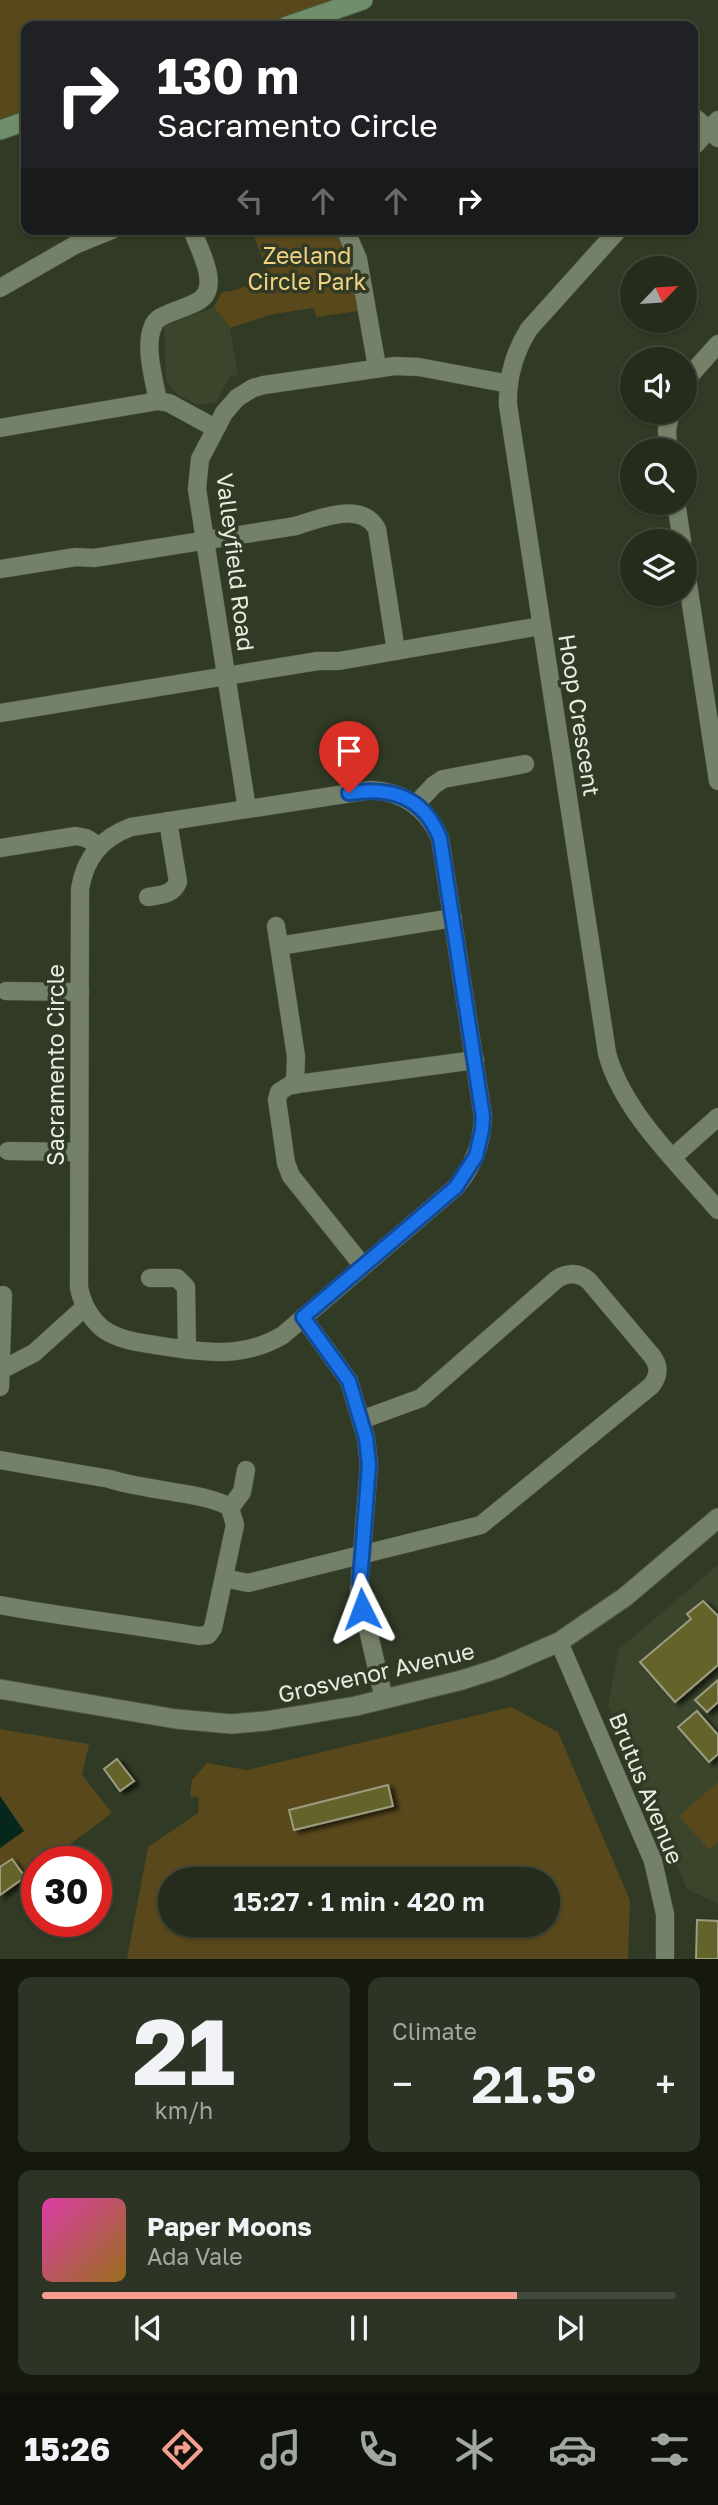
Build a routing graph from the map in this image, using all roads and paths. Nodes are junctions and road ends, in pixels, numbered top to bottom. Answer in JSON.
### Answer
{"nodes":[{"id":1,"x":363,"y":0,"type":"edge"},
{"id":2,"x":302,"y":21,"type":"edge"},
{"id":3,"x":698,"y":119,"type":"edge"},
{"id":4,"x":21,"y":123,"type":"edge"},
{"id":5,"x":0,"y":130,"type":"edge"},
{"id":6,"x":715,"y":130,"type":"edge"},
{"id":7,"x":698,"y":143,"type":"edge"},
{"id":8,"x":99,"y":235,"type":"edge"},
{"id":9,"x":194,"y":235,"type":"edge"},
{"id":10,"x":348,"y":235,"type":"edge"},
{"id":11,"x":605,"y":235,"type":"edge"},
{"id":12,"x":0,"y":288,"type":"edge"},
{"id":13,"x":718,"y":344,"type":"edge"},
{"id":14,"x":377,"y":367,"type":"junction"},
{"id":15,"x":697,"y":367,"type":"edge"},
{"id":16,"x":509,"y":384,"type":"junction"},
{"id":17,"x":158,"y":401,"type":"junction"},
{"id":18,"x":0,"y":428,"type":"edge"},
{"id":19,"x":215,"y":428,"type":"junction"},
{"id":20,"x":205,"y":541,"type":"junction"},
{"id":21,"x":0,"y":569,"type":"edge"},
{"id":22,"x":691,"y":606,"type":"edge"},
{"id":23,"x":541,"y":626,"type":"junction"},
{"id":24,"x":396,"y":651,"type":"junction"},
{"id":25,"x":226,"y":675,"type":"junction"},
{"id":26,"x":0,"y":713,"type":"edge"},
{"id":27,"x":525,"y":764,"type":"dead end"},
{"id":28,"x":718,"y":780,"type":"edge"},
{"id":29,"x":416,"y":804,"type":"junction"},
{"id":30,"x":247,"y":809,"type":"junction"},
{"id":31,"x":168,"y":821,"type":"junction"},
{"id":32,"x":99,"y":846,"type":"junction"},
{"id":33,"x":0,"y":848,"type":"edge"},
{"id":34,"x":148,"y":897,"type":"dead end"},
{"id":35,"x":453,"y":918,"type":"junction"},
{"id":36,"x":276,"y":926,"type":"dead end"},
{"id":37,"x":279,"y":946,"type":"junction"},
{"id":38,"x":6,"y":991,"type":"dead end"},
{"id":39,"x":80,"y":992,"type":"junction"},
{"id":40,"x":475,"y":1060,"type":"junction"},
{"id":41,"x":295,"y":1085,"type":"junction"},
{"id":42,"x":718,"y":1117,"type":"edge"},
{"id":43,"x":8,"y":1151,"type":"dead end"},
{"id":44,"x":79,"y":1152,"type":"junction"},
{"id":45,"x":673,"y":1157,"type":"junction"},
{"id":46,"x":718,"y":1210,"type":"edge"},
{"id":47,"x":363,"y":1266,"type":"junction"},
{"id":48,"x":150,"y":1278,"type":"dead end"},
{"id":49,"x":3,"y":1295,"type":"dead end"},
{"id":50,"x":85,"y":1307,"type":"junction"},
{"id":51,"x":303,"y":1317,"type":"junction"},
{"id":52,"x":187,"y":1350,"type":"junction"},
{"id":53,"x":1,"y":1379,"type":"edge"},
{"id":54,"x":361,"y":1420,"type":"junction"},
{"id":55,"x":0,"y":1460,"type":"edge"},
{"id":56,"x":246,"y":1470,"type":"dead end"},
{"id":57,"x":230,"y":1508,"type":"junction"},
{"id":58,"x":718,"y":1518,"type":"edge"},
{"id":59,"x":362,"y":1556,"type":"junction"},
{"id":60,"x":223,"y":1578,"type":"junction"},
{"id":61,"x":0,"y":1605,"type":"edge"},
{"id":62,"x":559,"y":1642,"type":"junction"},
{"id":63,"x":0,"y":1689,"type":"edge"},
{"id":64,"x":384,"y":1699,"type":"junction"},
{"id":65,"x":665,"y":1959,"type":"edge"}],
"edges":[{"from":1,"to":2,"type":"main road"},
{"from":3,"to":6,"type":"street"},
{"from":4,"to":5,"type":"main road"},
{"from":6,"to":7,"type":"street"},
{"from":8,"to":12,"type":"street"},
{"from":9,"to":17,"type":"street"},
{"from":10,"to":14,"type":"street"},
{"from":11,"to":16,"type":"street","name":"Hoop Crescent"},
{"from":13,"to":15,"type":"street"},
{"from":14,"to":16,"type":"street","name":"Valleyfield Road"},
{"from":14,"to":19,"type":"street","name":"Valleyfield Road"},
{"from":16,"to":23,"type":"street","name":"Hoop Crescent"},
{"from":17,"to":18,"type":"street"},
{"from":17,"to":19,"type":"street"},
{"from":19,"to":20,"type":"street","name":"Valleyfield Road"},
{"from":20,"to":21,"type":"street"},
{"from":20,"to":24,"type":"street"},
{"from":20,"to":25,"type":"street","name":"Valleyfield Road"},
{"from":22,"to":28,"type":"street"},
{"from":23,"to":24,"type":"street"},
{"from":23,"to":45,"type":"street","name":"Hoop Crescent"},
{"from":24,"to":25,"type":"street"},
{"from":25,"to":26,"type":"street"},
{"from":25,"to":30,"type":"street","name":"Valleyfield Road"},
{"from":27,"to":29,"type":"street"},
{"from":29,"to":30,"type":"street"},
{"from":29,"to":35,"type":"street"},
{"from":30,"to":31,"type":"street"},
{"from":31,"to":32,"type":"street"},
{"from":31,"to":34,"type":"street"},
{"from":32,"to":33,"type":"street"},
{"from":32,"to":39,"type":"street","name":"Sacramento Circle"},
{"from":35,"to":37,"type":"street"},
{"from":35,"to":40,"type":"street"},
{"from":36,"to":37,"type":"street"},
{"from":37,"to":41,"type":"street"},
{"from":38,"to":39,"type":"street"},
{"from":39,"to":44,"type":"street","name":"Sacramento Circle"},
{"from":40,"to":41,"type":"street"},
{"from":40,"to":47,"type":"street"},
{"from":41,"to":47,"type":"street"},
{"from":42,"to":45,"type":"street"},
{"from":43,"to":44,"type":"street"},
{"from":44,"to":50,"type":"street","name":"Sacramento Circle"},
{"from":45,"to":46,"type":"street","name":"Hoop Crescent"},
{"from":47,"to":51,"type":"street"},
{"from":48,"to":52,"type":"street"},
{"from":49,"to":53,"type":"street"},
{"from":50,"to":52,"type":"street"},
{"from":50,"to":53,"type":"street"},
{"from":51,"to":52,"type":"street"},
{"from":51,"to":54,"type":"street"},
{"from":54,"to":59,"type":"street"},
{"from":54,"to":59,"type":"street"},
{"from":55,"to":57,"type":"street"},
{"from":56,"to":57,"type":"street"},
{"from":57,"to":60,"type":"street"},
{"from":58,"to":62,"type":"street","name":"Grosvenor Avenue"},
{"from":59,"to":60,"type":"street"},
{"from":59,"to":64,"type":"street"},
{"from":60,"to":61,"type":"street"},
{"from":62,"to":64,"type":"street","name":"Grosvenor Avenue"},
{"from":62,"to":65,"type":"street","name":"Brutus Avenue"},
{"from":63,"to":64,"type":"street","name":"Grosvenor Avenue"}]}
